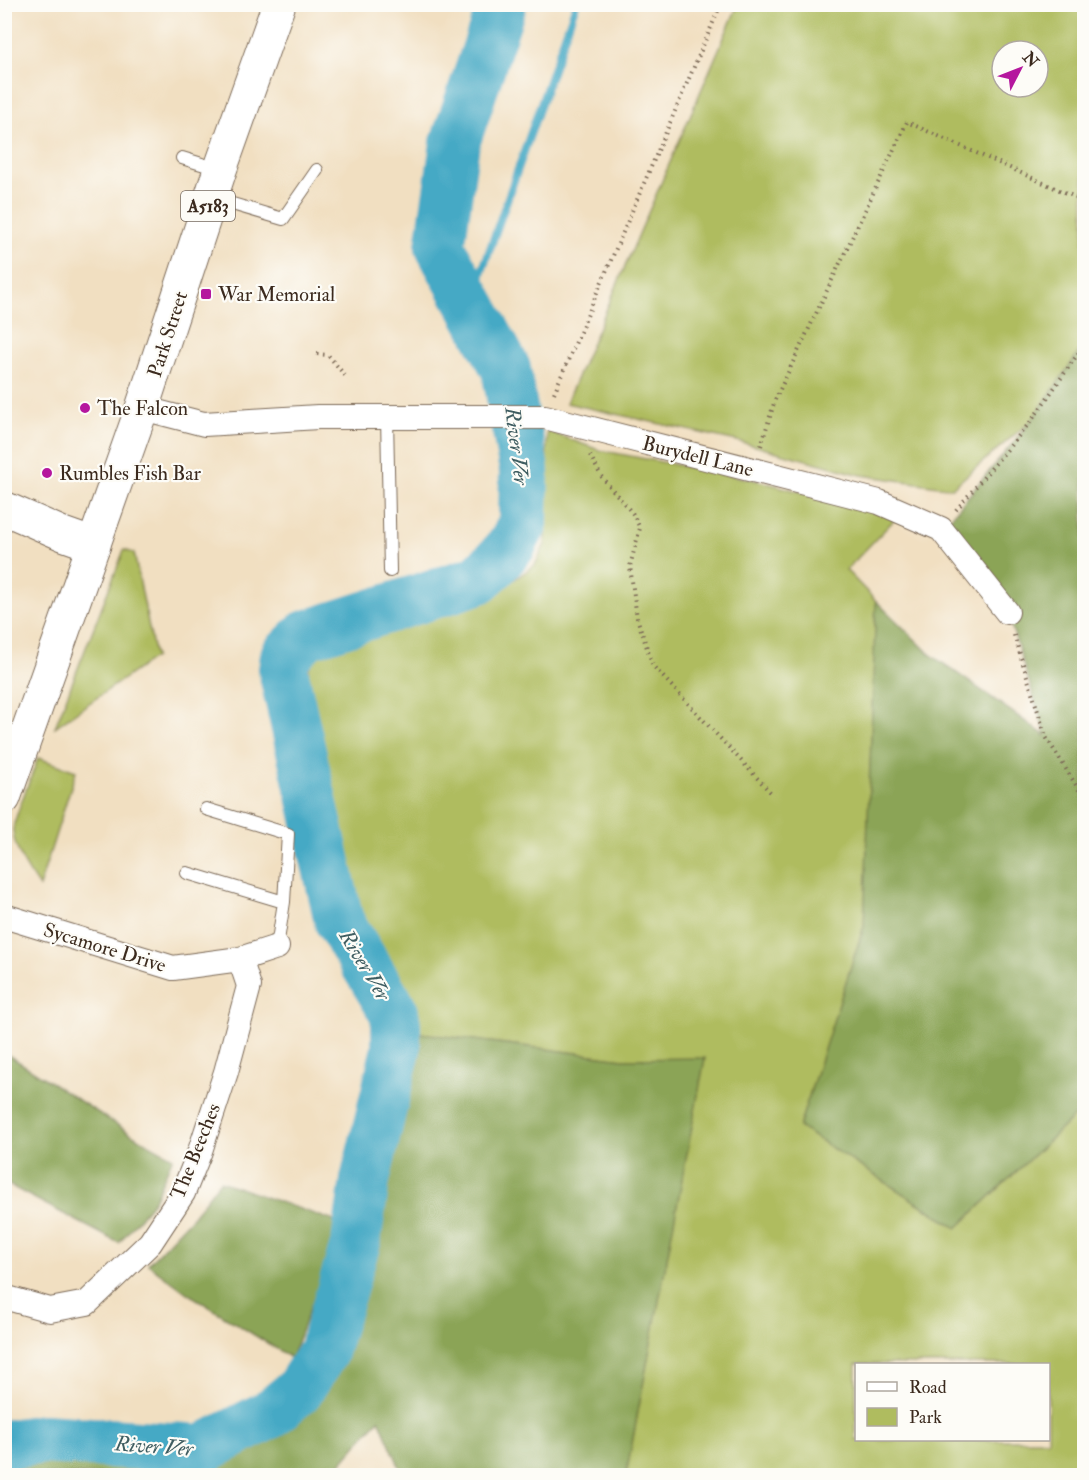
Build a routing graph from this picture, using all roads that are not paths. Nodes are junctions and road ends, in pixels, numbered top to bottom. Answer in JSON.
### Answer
{"nodes":[{"id":1,"x":279,"y":4,"type":"edge"},
{"id":2,"x":182,"y":158,"type":"dead end"},
{"id":3,"x":317,"y":170,"type":"dead end"},
{"id":4,"x":215,"y":184,"type":"junction"},
{"id":5,"x":142,"y":408,"type":"junction"},
{"id":6,"x":387,"y":416,"type":"junction"},
{"id":7,"x":4,"y":508,"type":"edge"},
{"id":8,"x":94,"y":545,"type":"junction"},
{"id":9,"x":390,"y":571,"type":"dead end"},
{"id":10,"x":1007,"y":612,"type":"road end"},
{"id":11,"x":4,"y":798,"type":"edge"},
{"id":12,"x":206,"y":809,"type":"dead end"},
{"id":13,"x":187,"y":873,"type":"dead end"},
{"id":14,"x":284,"y":902,"type":"junction"},
{"id":15,"x":4,"y":916,"type":"edge"},
{"id":16,"x":278,"y":947,"type":"joint"},
{"id":17,"x":240,"y":959,"type":"junction"},
{"id":18,"x":4,"y":1297,"type":"edge"}],
"edges":[{"from":1,"to":4,"type":"main road","name":"Park Street","number":"A5183"},
{"from":2,"to":4,"type":"lane"},
{"from":3,"to":4,"type":"lane"},
{"from":4,"to":5,"type":"main road","name":"Park Street","number":"A5183"},
{"from":5,"to":6,"type":"street","name":"Burydell Lane"},
{"from":5,"to":8,"type":"main road","name":"Park Street","number":"A5183"},
{"from":6,"to":9,"type":"lane"},
{"from":6,"to":10,"type":"street","name":"Burydell Lane"},
{"from":7,"to":8,"type":"main road"},
{"from":8,"to":11,"type":"main road","name":"Park Street","number":"A5183"},
{"from":12,"to":14,"type":"lane"},
{"from":13,"to":14,"type":"lane"},
{"from":14,"to":16,"type":"lane"},
{"from":15,"to":17,"type":"street","name":"Sycamore Drive"},
{"from":16,"to":17,"type":"street","name":"Sycamore Drive"},
{"from":17,"to":18,"type":"street","name":"The Beeches"}]}
